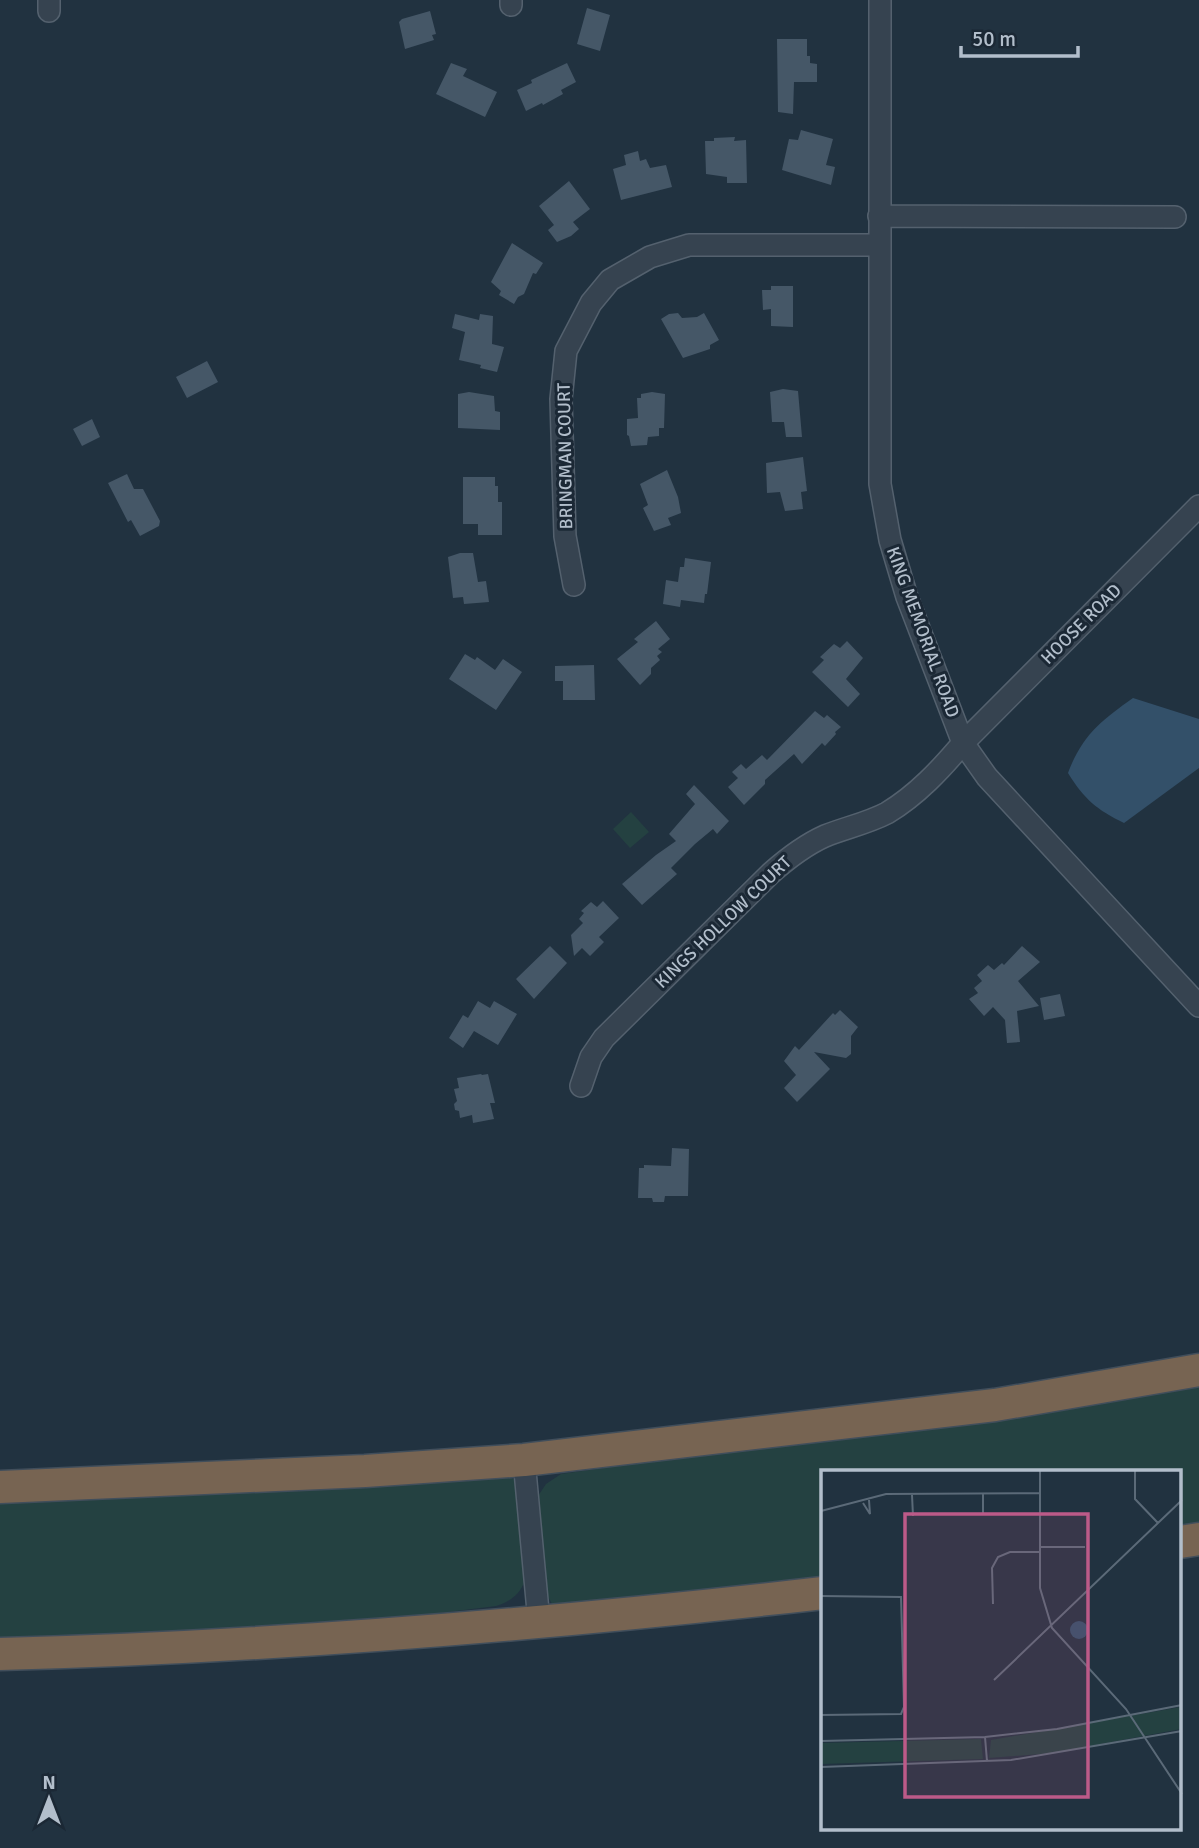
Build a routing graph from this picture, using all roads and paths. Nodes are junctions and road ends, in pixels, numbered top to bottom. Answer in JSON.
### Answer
{"nodes":[{"id":1,"x":880,"y":0,"type":"edge"},
{"id":2,"x":879,"y":216,"type":"junction"},
{"id":3,"x":1175,"y":217,"type":"dead end"},
{"id":4,"x":878,"y":245,"type":"junction"},
{"id":5,"x":1199,"y":506,"type":"edge"},
{"id":6,"x":574,"y":585,"type":"dead end"},
{"id":7,"x":963,"y":743,"type":"junction"},
{"id":8,"x":1199,"y":1006,"type":"edge"},
{"id":9,"x":581,"y":1086,"type":"dead end"},
{"id":10,"x":1199,"y":1370,"type":"edge"},
{"id":11,"x":524,"y":1460,"type":"junction"},
{"id":12,"x":0,"y":1487,"type":"edge"},
{"id":13,"x":821,"y":1592,"type":"edge"},
{"id":14,"x":539,"y":1622,"type":"junction"},
{"id":15,"x":0,"y":1654,"type":"edge"}],
"edges":[{"from":1,"to":2,"type":"street","name":"KING MEMORIAL ROAD"},
{"from":2,"to":3,"type":"street"},
{"from":2,"to":4,"type":"street","name":"KING MEMORIAL ROAD"},
{"from":4,"to":6,"type":"street","name":"BRINGMAN COURT"},
{"from":4,"to":7,"type":"street","name":"KING MEMORIAL ROAD"},
{"from":5,"to":7,"type":"street","name":"HOOSE ROAD"},
{"from":7,"to":8,"type":"street","name":"KING MEMORIAL ROAD"},
{"from":7,"to":9,"type":"street","name":"KINGS HOLLOW COURT"},
{"from":10,"to":11,"type":"highway"},
{"from":11,"to":12,"type":"highway"},
{"from":11,"to":14,"type":"street"},
{"from":13,"to":14,"type":"highway"},
{"from":14,"to":15,"type":"highway"}]}
